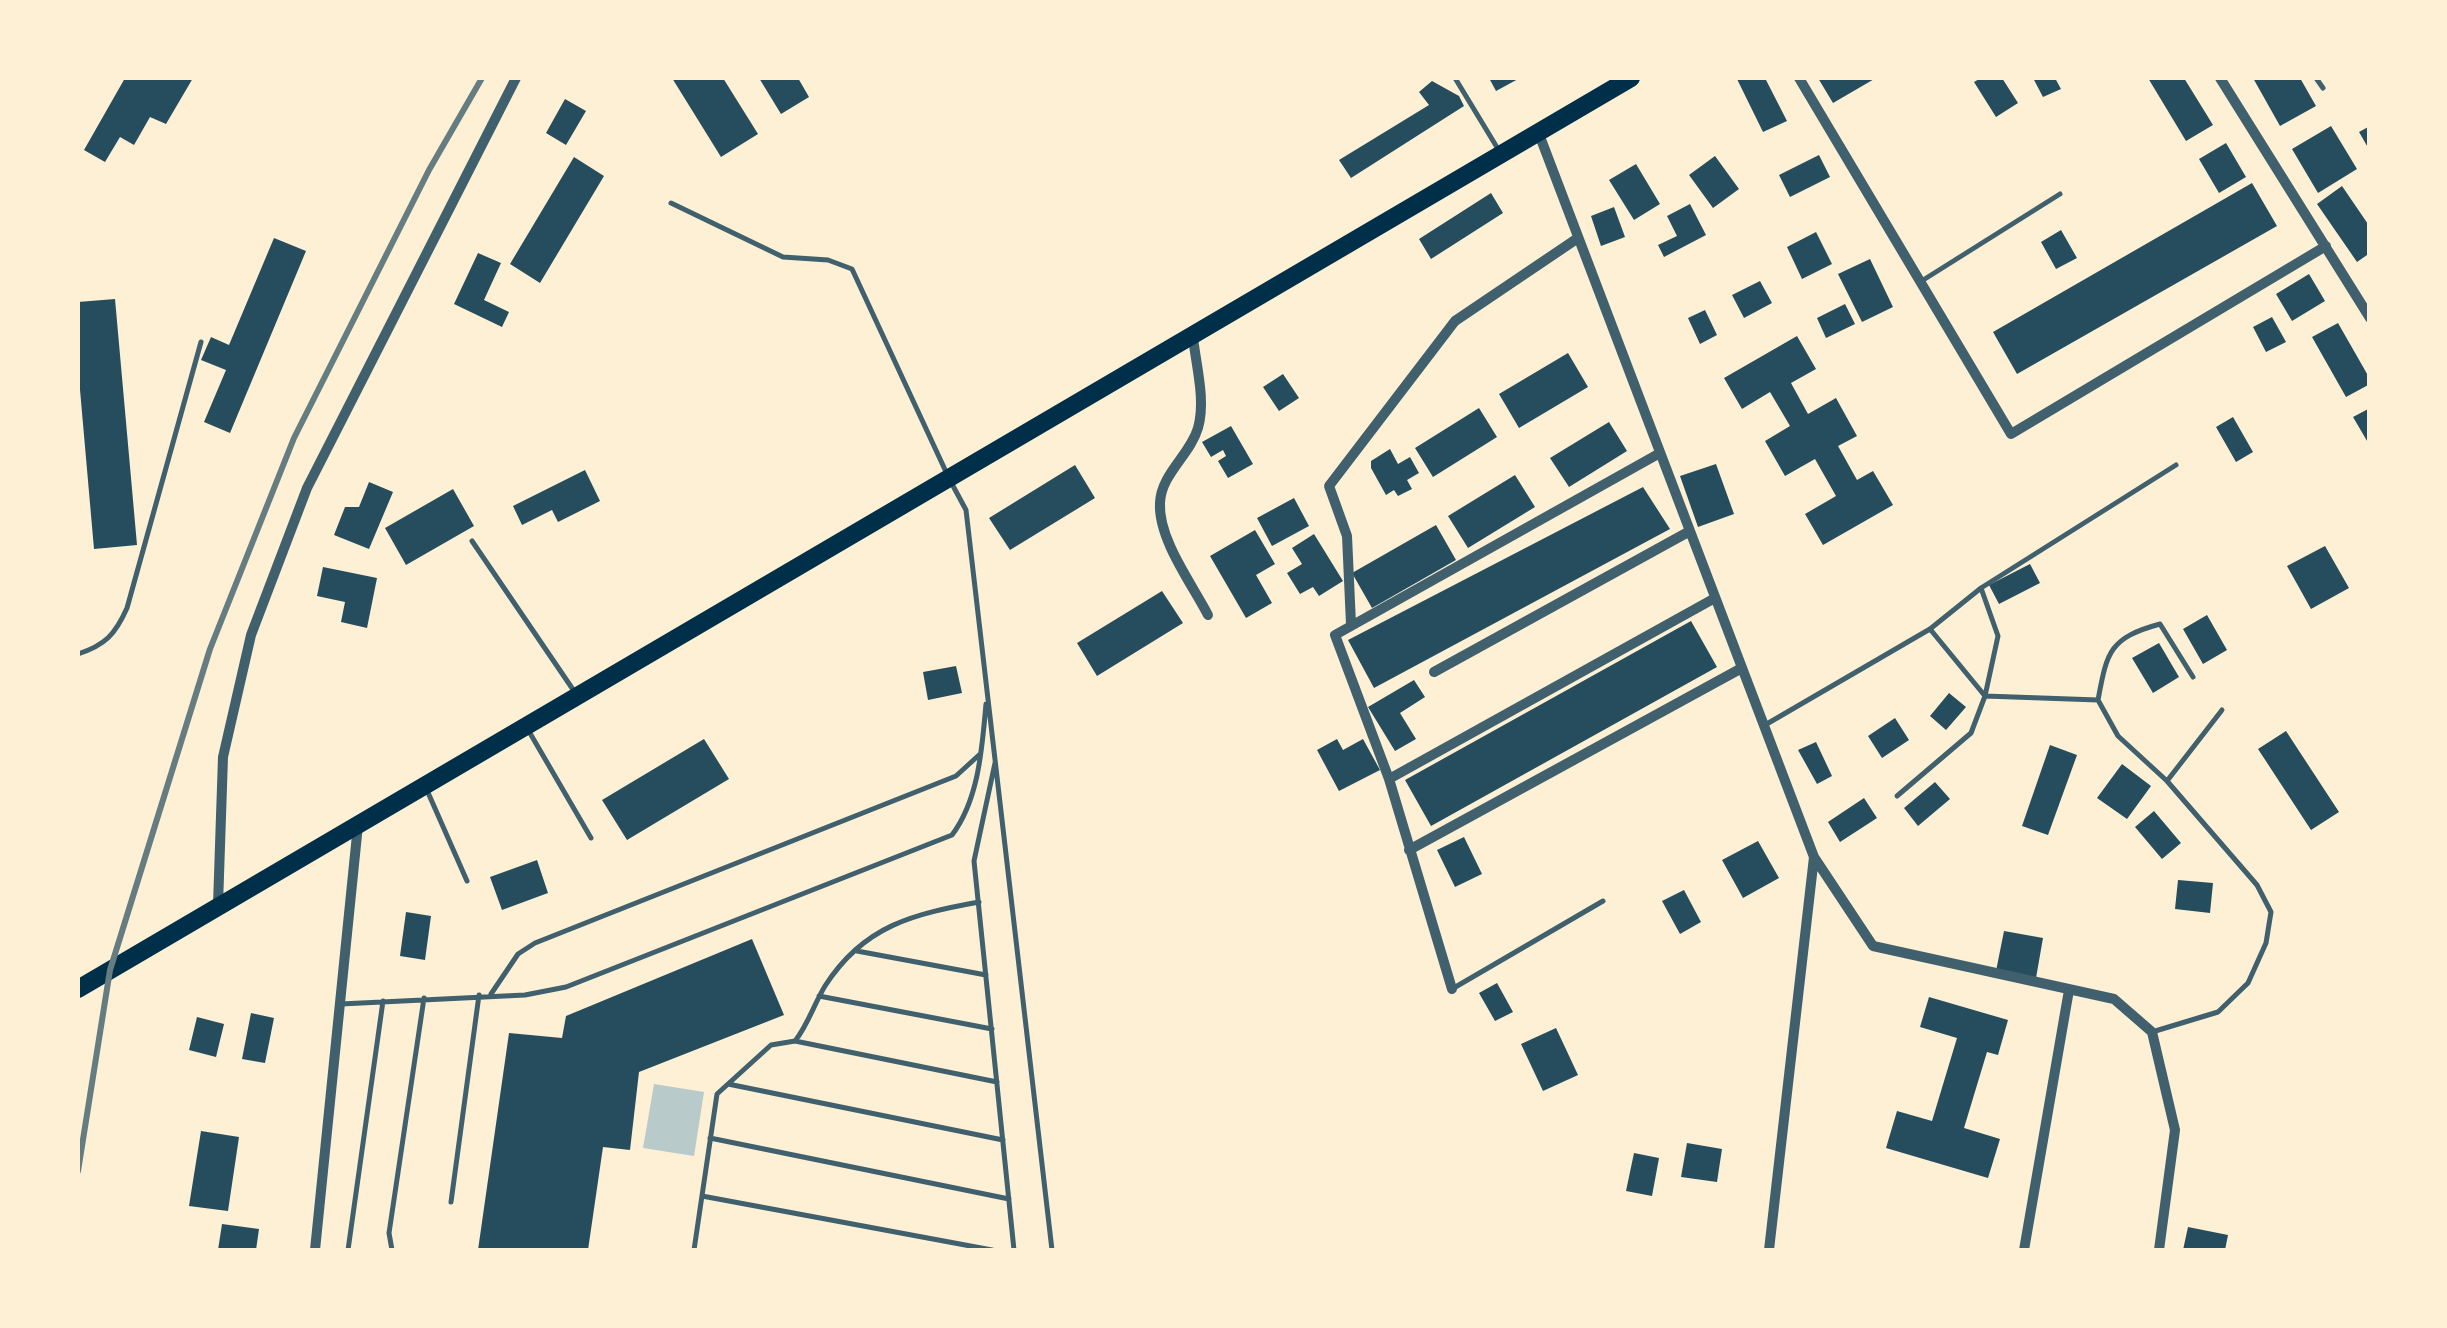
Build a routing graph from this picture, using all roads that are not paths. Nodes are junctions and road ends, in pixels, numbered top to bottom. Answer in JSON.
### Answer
{"nodes":[{"id":1,"x":516,"y":78,"type":"edge"},
{"id":2,"x":1456,"y":78,"type":"edge"},
{"id":3,"x":1631,"y":78,"type":"edge"},
{"id":4,"x":1800,"y":78,"type":"edge"},
{"id":5,"x":2220,"y":78,"type":"edge"},
{"id":6,"x":2316,"y":78,"type":"edge"},
{"id":7,"x":2323,"y":88,"type":"dead end"},
{"id":8,"x":1539,"y":134,"type":"junction"},
{"id":9,"x":1502,"y":156,"type":"junction"},
{"id":10,"x":2060,"y":194,"type":"dead end"},
{"id":11,"x":671,"y":203,"type":"dead end"},
{"id":12,"x":1578,"y":238,"type":"junction"},
{"id":13,"x":2326,"y":246,"type":"junction"},
{"id":14,"x":1920,"y":282,"type":"junction"},
{"id":15,"x":2370,"y":318,"type":"edge"},
{"id":16,"x":1192,"y":337,"type":"junction"},
{"id":17,"x":201,"y":342,"type":"dead end"},
{"id":18,"x":1660,"y":453,"type":"junction"},
{"id":19,"x":2176,"y":465,"type":"dead end"},
{"id":20,"x":950,"y":479,"type":"junction"},
{"id":21,"x":1690,"y":531,"type":"junction"},
{"id":22,"x":472,"y":541,"type":"dead end"},
{"id":23,"x":1981,"y":588,"type":"junction"},
{"id":24,"x":1715,"y":598,"type":"junction"},
{"id":25,"x":1208,"y":615,"type":"dead end"},
{"id":26,"x":1351,"y":624,"type":"junction"},
{"id":27,"x":1930,"y":630,"type":"junction"},
{"id":28,"x":78,"y":654,"type":"edge"},
{"id":29,"x":1740,"y":669,"type":"junction"},
{"id":30,"x":1434,"y":672,"type":"dead end"},
{"id":31,"x":2193,"y":677,"type":"dead end"},
{"id":32,"x":988,"y":691,"type":"junction"},
{"id":33,"x":577,"y":696,"type":"junction"},
{"id":34,"x":1986,"y":696,"type":"junction"},
{"id":35,"x":2098,"y":700,"type":"junction"},
{"id":36,"x":2222,"y":710,"type":"dead end"},
{"id":37,"x":526,"y":726,"type":"junction"},
{"id":38,"x":1763,"y":726,"type":"junction"},
{"id":39,"x":982,"y":752,"type":"junction"},
{"id":40,"x":995,"y":759,"type":"junction"},
{"id":41,"x":1389,"y":778,"type":"junction"},
{"id":42,"x":2166,"y":781,"type":"junction"},
{"id":43,"x":425,"y":784,"type":"junction"},
{"id":44,"x":1897,"y":796,"type":"dead end"},
{"id":45,"x":358,"y":824,"type":"junction"},
{"id":46,"x":591,"y":838,"type":"dead end"},
{"id":47,"x":1409,"y":850,"type":"junction"},
{"id":48,"x":1814,"y":857,"type":"junction"},
{"id":49,"x":467,"y":882,"type":"dead end"},
{"id":50,"x":1603,"y":901,"type":"dead end"},
{"id":51,"x":979,"y":902,"type":"junction"},
{"id":52,"x":218,"y":906,"type":"junction"},
{"id":53,"x":857,"y":951,"type":"junction"},
{"id":54,"x":986,"y":975,"type":"junction"},
{"id":55,"x":78,"y":989,"type":"edge"},
{"id":56,"x":1452,"y":989,"type":"joint"},
{"id":57,"x":2069,"y":990,"type":"junction"},
{"id":58,"x":491,"y":994,"type":"junction"},
{"id":59,"x":479,"y":995,"type":"junction"},
{"id":60,"x":819,"y":996,"type":"junction"},
{"id":61,"x":424,"y":998,"type":"junction"},
{"id":62,"x":382,"y":1001,"type":"junction"},
{"id":63,"x":341,"y":1004,"type":"junction"},
{"id":64,"x":992,"y":1029,"type":"junction"},
{"id":65,"x":2152,"y":1032,"type":"junction"},
{"id":66,"x":795,"y":1041,"type":"junction"},
{"id":67,"x":997,"y":1082,"type":"junction"},
{"id":68,"x":728,"y":1084,"type":"junction"},
{"id":69,"x":710,"y":1138,"type":"junction"},
{"id":70,"x":1003,"y":1140,"type":"junction"},
{"id":71,"x":702,"y":1196,"type":"junction"},
{"id":72,"x":1009,"y":1199,"type":"junction"},
{"id":73,"x":451,"y":1202,"type":"dead end"},
{"id":74,"x":315,"y":1250,"type":"edge"},
{"id":75,"x":348,"y":1250,"type":"edge"},
{"id":76,"x":392,"y":1250,"type":"edge"},
{"id":77,"x":695,"y":1250,"type":"edge"},
{"id":78,"x":992,"y":1250,"type":"edge"},
{"id":79,"x":1014,"y":1250,"type":"edge"},
{"id":80,"x":1052,"y":1250,"type":"edge"},
{"id":81,"x":1769,"y":1250,"type":"edge"},
{"id":82,"x":2024,"y":1250,"type":"edge"},
{"id":83,"x":2159,"y":1250,"type":"edge"}],
"edges":[{"from":1,"to":52,"type":"street"},
{"from":2,"to":9,"type":"lane"},
{"from":3,"to":8,"type":"highway"},
{"from":4,"to":14,"type":"street"},
{"from":5,"to":13,"type":"street"},
{"from":6,"to":7,"type":"lane"},
{"from":8,"to":9,"type":"highway"},
{"from":8,"to":12,"type":"street"},
{"from":9,"to":16,"type":"highway"},
{"from":10,"to":14,"type":"lane"},
{"from":11,"to":20,"type":"lane"},
{"from":12,"to":18,"type":"street"},
{"from":12,"to":26,"type":"street"},
{"from":13,"to":14,"type":"street"},
{"from":13,"to":15,"type":"street"},
{"from":16,"to":20,"type":"highway"},
{"from":16,"to":25,"type":"street"},
{"from":17,"to":28,"type":"lane"},
{"from":18,"to":21,"type":"street"},
{"from":18,"to":26,"type":"street"},
{"from":19,"to":23,"type":"lane"},
{"from":20,"to":32,"type":"lane"},
{"from":20,"to":33,"type":"highway"},
{"from":21,"to":24,"type":"street"},
{"from":21,"to":30,"type":"street"},
{"from":22,"to":33,"type":"lane"},
{"from":23,"to":27,"type":"lane"},
{"from":23,"to":34,"type":"lane"},
{"from":24,"to":29,"type":"street"},
{"from":24,"to":41,"type":"street"},
{"from":26,"to":41,"type":"street"},
{"from":27,"to":34,"type":"lane"},
{"from":27,"to":38,"type":"lane"},
{"from":29,"to":38,"type":"street"},
{"from":29,"to":47,"type":"street"},
{"from":31,"to":35,"type":"lane"},
{"from":32,"to":39,"type":"lane"},
{"from":32,"to":40,"type":"lane"},
{"from":33,"to":37,"type":"highway"},
{"from":34,"to":35,"type":"lane"},
{"from":34,"to":44,"type":"lane"},
{"from":35,"to":42,"type":"lane"},
{"from":36,"to":42,"type":"lane"},
{"from":37,"to":43,"type":"highway"},
{"from":37,"to":46,"type":"lane"},
{"from":38,"to":48,"type":"street"},
{"from":39,"to":58,"type":"lane"},
{"from":39,"to":58,"type":"lane"},
{"from":40,"to":51,"type":"lane"},
{"from":40,"to":80,"type":"lane"},
{"from":41,"to":47,"type":"street"},
{"from":42,"to":65,"type":"lane"},
{"from":43,"to":45,"type":"highway"},
{"from":43,"to":49,"type":"lane"},
{"from":45,"to":52,"type":"highway"},
{"from":45,"to":63,"type":"street"},
{"from":47,"to":56,"type":"street"},
{"from":48,"to":57,"type":"street"},
{"from":48,"to":81,"type":"street"},
{"from":50,"to":56,"type":"lane"},
{"from":51,"to":53,"type":"lane"},
{"from":51,"to":54,"type":"lane"},
{"from":52,"to":55,"type":"highway"},
{"from":53,"to":54,"type":"lane"},
{"from":53,"to":60,"type":"lane"},
{"from":54,"to":64,"type":"lane"},
{"from":57,"to":65,"type":"street"},
{"from":57,"to":82,"type":"street"},
{"from":58,"to":59,"type":"lane"},
{"from":59,"to":61,"type":"lane"},
{"from":59,"to":73,"type":"lane"},
{"from":60,"to":64,"type":"lane"},
{"from":60,"to":66,"type":"lane"},
{"from":61,"to":62,"type":"lane"},
{"from":61,"to":76,"type":"lane"},
{"from":62,"to":63,"type":"lane"},
{"from":62,"to":75,"type":"lane"},
{"from":63,"to":74,"type":"street"},
{"from":64,"to":67,"type":"lane"},
{"from":65,"to":83,"type":"street"},
{"from":66,"to":67,"type":"lane"},
{"from":66,"to":68,"type":"lane"},
{"from":67,"to":70,"type":"lane"},
{"from":68,"to":69,"type":"lane"},
{"from":68,"to":70,"type":"lane"},
{"from":69,"to":71,"type":"lane"},
{"from":69,"to":72,"type":"lane"},
{"from":70,"to":72,"type":"lane"},
{"from":71,"to":77,"type":"lane"},
{"from":71,"to":78,"type":"lane"},
{"from":72,"to":79,"type":"lane"}]}
